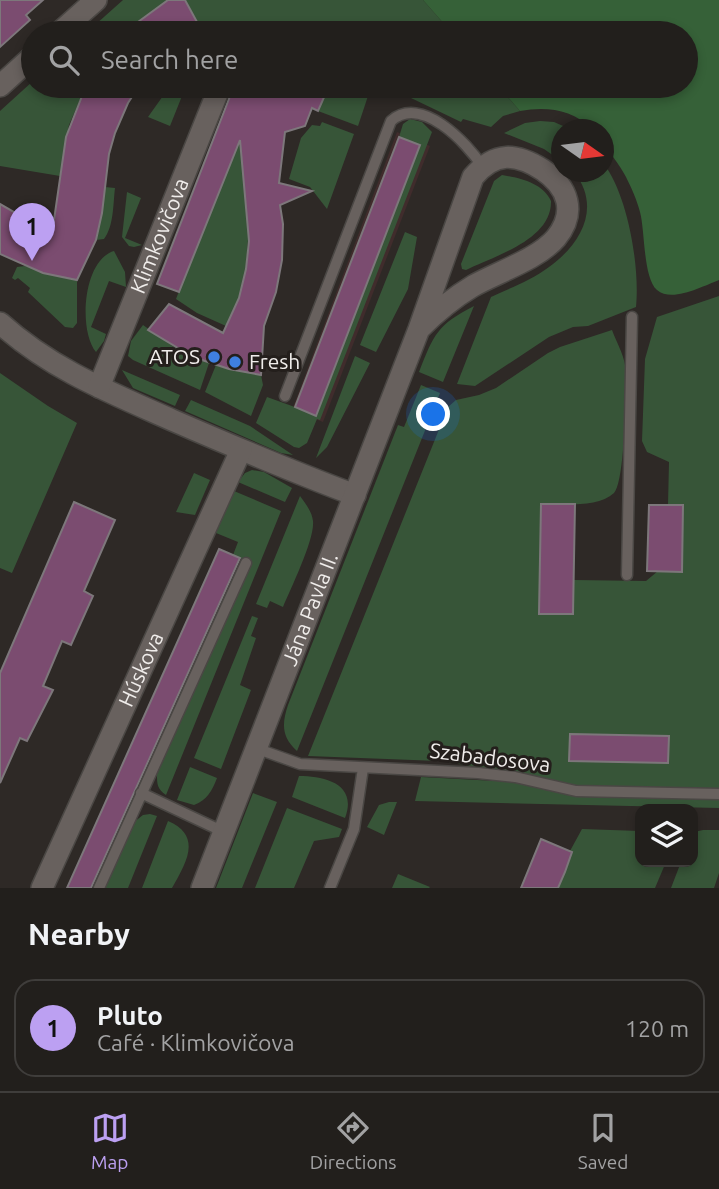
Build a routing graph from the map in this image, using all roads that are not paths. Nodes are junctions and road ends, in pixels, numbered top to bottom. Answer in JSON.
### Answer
{"nodes":[{"id":1,"x":96,"y":0,"type":"edge"},
{"id":2,"x":72,"y":21,"type":"edge"},
{"id":3,"x":21,"y":67,"type":"edge"},
{"id":4,"x":0,"y":86,"type":"edge"},
{"id":5,"x":215,"y":98,"type":"edge"},
{"id":6,"x":482,"y":166,"type":"junction"},
{"id":7,"x":632,"y":317,"type":"dead end"},
{"id":8,"x":0,"y":323,"type":"edge"},
{"id":9,"x":419,"y":329,"type":"junction"},
{"id":10,"x":99,"y":387,"type":"junction"},
{"id":11,"x":285,"y":396,"type":"dead end"},
{"id":12,"x":241,"y":450,"type":"junction"},
{"id":13,"x":355,"y":495,"type":"junction"},
{"id":14,"x":246,"y":564,"type":"dead end"},
{"id":15,"x":627,"y":575,"type":"dead end"},
{"id":16,"x":258,"y":749,"type":"junction"},
{"id":17,"x":363,"y":768,"type":"junction"},
{"id":18,"x":141,"y":793,"type":"junction"},
{"id":19,"x":719,"y":794,"type":"edge"},
{"id":20,"x":225,"y":832,"type":"junction"},
{"id":21,"x":43,"y":888,"type":"edge"},
{"id":22,"x":99,"y":888,"type":"edge"},
{"id":23,"x":202,"y":888,"type":"edge"},
{"id":24,"x":330,"y":888,"type":"edge"}],
"edges":[{"from":1,"to":2,"type":"street"},
{"from":3,"to":4,"type":"street"},
{"from":5,"to":10,"type":"street","name":"Klimkovičova"},
{"from":6,"to":9,"type":"street","name":"Jána Pavla II."},
{"from":6,"to":9,"type":"street","name":"Jána Pavla II."},
{"from":6,"to":11,"type":"lane"},
{"from":7,"to":15,"type":"lane"},
{"from":8,"to":10,"type":"street"},
{"from":9,"to":13,"type":"street","name":"Jána Pavla II."},
{"from":10,"to":12,"type":"street"},
{"from":12,"to":13,"type":"street"},
{"from":12,"to":21,"type":"street","name":"Húskova"},
{"from":13,"to":16,"type":"street","name":"Jána Pavla II."},
{"from":14,"to":18,"type":"lane"},
{"from":16,"to":17,"type":"lane","name":"Szabadosova"},
{"from":16,"to":20,"type":"street","name":"Jána Pavla II."},
{"from":17,"to":19,"type":"lane","name":"Szabadosova"},
{"from":17,"to":24,"type":"lane"},
{"from":18,"to":20,"type":"lane"},
{"from":18,"to":22,"type":"lane"},
{"from":20,"to":23,"type":"street","name":"Jána Pavla II."}]}
